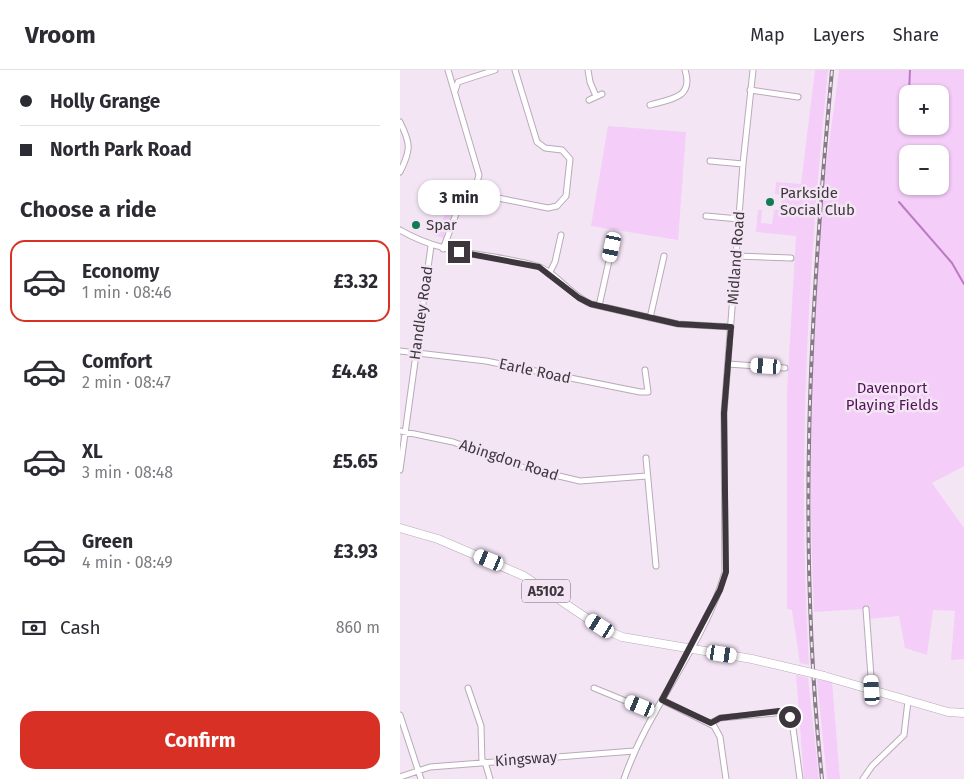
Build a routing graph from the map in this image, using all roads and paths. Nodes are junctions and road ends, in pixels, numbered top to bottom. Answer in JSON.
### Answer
{"nodes":[{"id":1,"x":448,"y":70,"type":"edge"},
{"id":2,"x":495,"y":70,"type":"edge"},
{"id":3,"x":515,"y":70,"type":"edge"},
{"id":4,"x":588,"y":70,"type":"edge"},
{"id":5,"x":686,"y":70,"type":"edge"},
{"id":6,"x":753,"y":70,"type":"edge"},
{"id":7,"x":750,"y":90,"type":"junction"},
{"id":8,"x":454,"y":91,"type":"junction"},
{"id":9,"x":798,"y":97,"type":"dead end"},
{"id":10,"x":589,"y":100,"type":"dead end"},
{"id":11,"x":650,"y":105,"type":"dead end"},
{"id":12,"x":400,"y":122,"type":"edge"},
{"id":13,"x":710,"y":161,"type":"dead end"},
{"id":14,"x":743,"y":164,"type":"junction"},
{"id":15,"x":400,"y":172,"type":"edge"},
{"id":16,"x":477,"y":182,"type":"junction"},
{"id":17,"x":706,"y":216,"type":"dead end"},
{"id":18,"x":738,"y":219,"type":"junction"},
{"id":19,"x":400,"y":230,"type":"edge"},
{"id":20,"x":561,"y":235,"type":"dead end"},
{"id":21,"x":431,"y":246,"type":"junction"},
{"id":22,"x":612,"y":247,"type":"dead end"},
{"id":23,"x":443,"y":249,"type":"junction"},
{"id":24,"x":664,"y":256,"type":"dead end"},
{"id":25,"x":736,"y":256,"type":"junction"},
{"id":26,"x":792,"y":258,"type":"dead end"},
{"id":27,"x":549,"y":274,"type":"junction"},
{"id":28,"x":600,"y":306,"type":"junction"},
{"id":29,"x":650,"y":318,"type":"junction"},
{"id":30,"x":731,"y":327,"type":"junction"},
{"id":31,"x":400,"y":351,"type":"edge"},
{"id":32,"x":415,"y":353,"type":"junction"},
{"id":33,"x":728,"y":364,"type":"junction"},
{"id":34,"x":785,"y":368,"type":"dead end"},
{"id":35,"x":646,"y":370,"type":"dead end"},
{"id":36,"x":402,"y":432,"type":"edge"},
{"id":37,"x":646,"y":458,"type":"dead end"},
{"id":38,"x":400,"y":470,"type":"edge"},
{"id":39,"x":647,"y":476,"type":"junction"},
{"id":40,"x":400,"y":530,"type":"edge"},
{"id":41,"x":656,"y":566,"type":"dead end"},
{"id":42,"x":866,"y":609,"type":"dead end"},
{"id":43,"x":691,"y":649,"type":"junction"},
{"id":44,"x":468,"y":688,"type":"dead end"},
{"id":45,"x":594,"y":688,"type":"dead end"},
{"id":46,"x":872,"y":690,"type":"junction"},
{"id":47,"x":662,"y":700,"type":"junction"},
{"id":48,"x":908,"y":701,"type":"junction"},
{"id":49,"x":655,"y":712,"type":"junction"},
{"id":50,"x":964,"y":713,"type":"edge"},
{"id":51,"x":400,"y":715,"type":"edge"},
{"id":52,"x":711,"y":723,"type":"junction"},
{"id":53,"x":634,"y":751,"type":"junction"},
{"id":54,"x":484,"y":762,"type":"junction"},
{"id":55,"x":418,"y":771,"type":"junction"},
{"id":56,"x":400,"y":777,"type":"edge"},
{"id":57,"x":421,"y":779,"type":"edge"},
{"id":58,"x":490,"y":779,"type":"edge"},
{"id":59,"x":624,"y":779,"type":"edge"},
{"id":60,"x":726,"y":779,"type":"edge"},
{"id":61,"x":800,"y":779,"type":"edge"},
{"id":62,"x":863,"y":779,"type":"edge"}],
"edges":[{"from":1,"to":8,"type":"street"},
{"from":2,"to":8,"type":"street"},
{"from":3,"to":16,"type":"street"},
{"from":4,"to":10,"type":"street"},
{"from":5,"to":11,"type":"street"},
{"from":6,"to":7,"type":"street","name":"Midland Road"},
{"from":7,"to":9,"type":"street"},
{"from":7,"to":14,"type":"street","name":"Midland Road"},
{"from":8,"to":16,"type":"street"},
{"from":12,"to":15,"type":"street"},
{"from":13,"to":14,"type":"street"},
{"from":14,"to":18,"type":"street","name":"Midland Road"},
{"from":16,"to":23,"type":"street"},
{"from":17,"to":18,"type":"street"},
{"from":18,"to":25,"type":"street","name":"Midland Road"},
{"from":19,"to":21,"type":"street"},
{"from":20,"to":27,"type":"street"},
{"from":21,"to":23,"type":"street"},
{"from":21,"to":32,"type":"street","name":"Handley Road"},
{"from":22,"to":28,"type":"street"},
{"from":23,"to":27,"type":"street"},
{"from":24,"to":29,"type":"street"},
{"from":25,"to":26,"type":"street"},
{"from":25,"to":30,"type":"street","name":"Midland Road"},
{"from":27,"to":28,"type":"street"},
{"from":28,"to":29,"type":"street"},
{"from":29,"to":30,"type":"street"},
{"from":30,"to":33,"type":"street","name":"Midland Road"},
{"from":31,"to":32,"type":"street","name":"Earle Road"},
{"from":32,"to":35,"type":"street","name":"Earle Road"},
{"from":32,"to":36,"type":"street","name":"Handley Road"},
{"from":33,"to":34,"type":"street"},
{"from":33,"to":43,"type":"street","name":"Midland Road"},
{"from":36,"to":38,"type":"street","name":"Handley Road"},
{"from":36,"to":39,"type":"street","name":"Abingdon Road"},
{"from":37,"to":39,"type":"street"},
{"from":39,"to":41,"type":"street"},
{"from":40,"to":43,"type":"main road","number":"A5102"},
{"from":42,"to":46,"type":"street"},
{"from":43,"to":46,"type":"main road","number":"A5102","bridge":true},
{"from":43,"to":47,"type":"street","name":"Midland Road"},
{"from":44,"to":54,"type":"street"},
{"from":45,"to":49,"type":"street"},
{"from":46,"to":48,"type":"main road","number":"A5102"},
{"from":47,"to":49,"type":"street","name":"Midland Road"},
{"from":47,"to":52,"type":"street"},
{"from":48,"to":50,"type":"main road","number":"A5102"},
{"from":48,"to":62,"type":"street"},
{"from":49,"to":53,"type":"street","name":"Midland Road"},
{"from":51,"to":55,"type":"street"},
{"from":52,"to":60,"type":"street"},
{"from":52,"to":61,"type":"street"},
{"from":53,"to":54,"type":"street","name":"Kingsway"},
{"from":53,"to":59,"type":"street","name":"Midland Road"},
{"from":54,"to":55,"type":"street","name":"Kingsway"},
{"from":54,"to":58,"type":"street"},
{"from":55,"to":56,"type":"street","name":"Kingsway"},
{"from":55,"to":57,"type":"street"}]}
